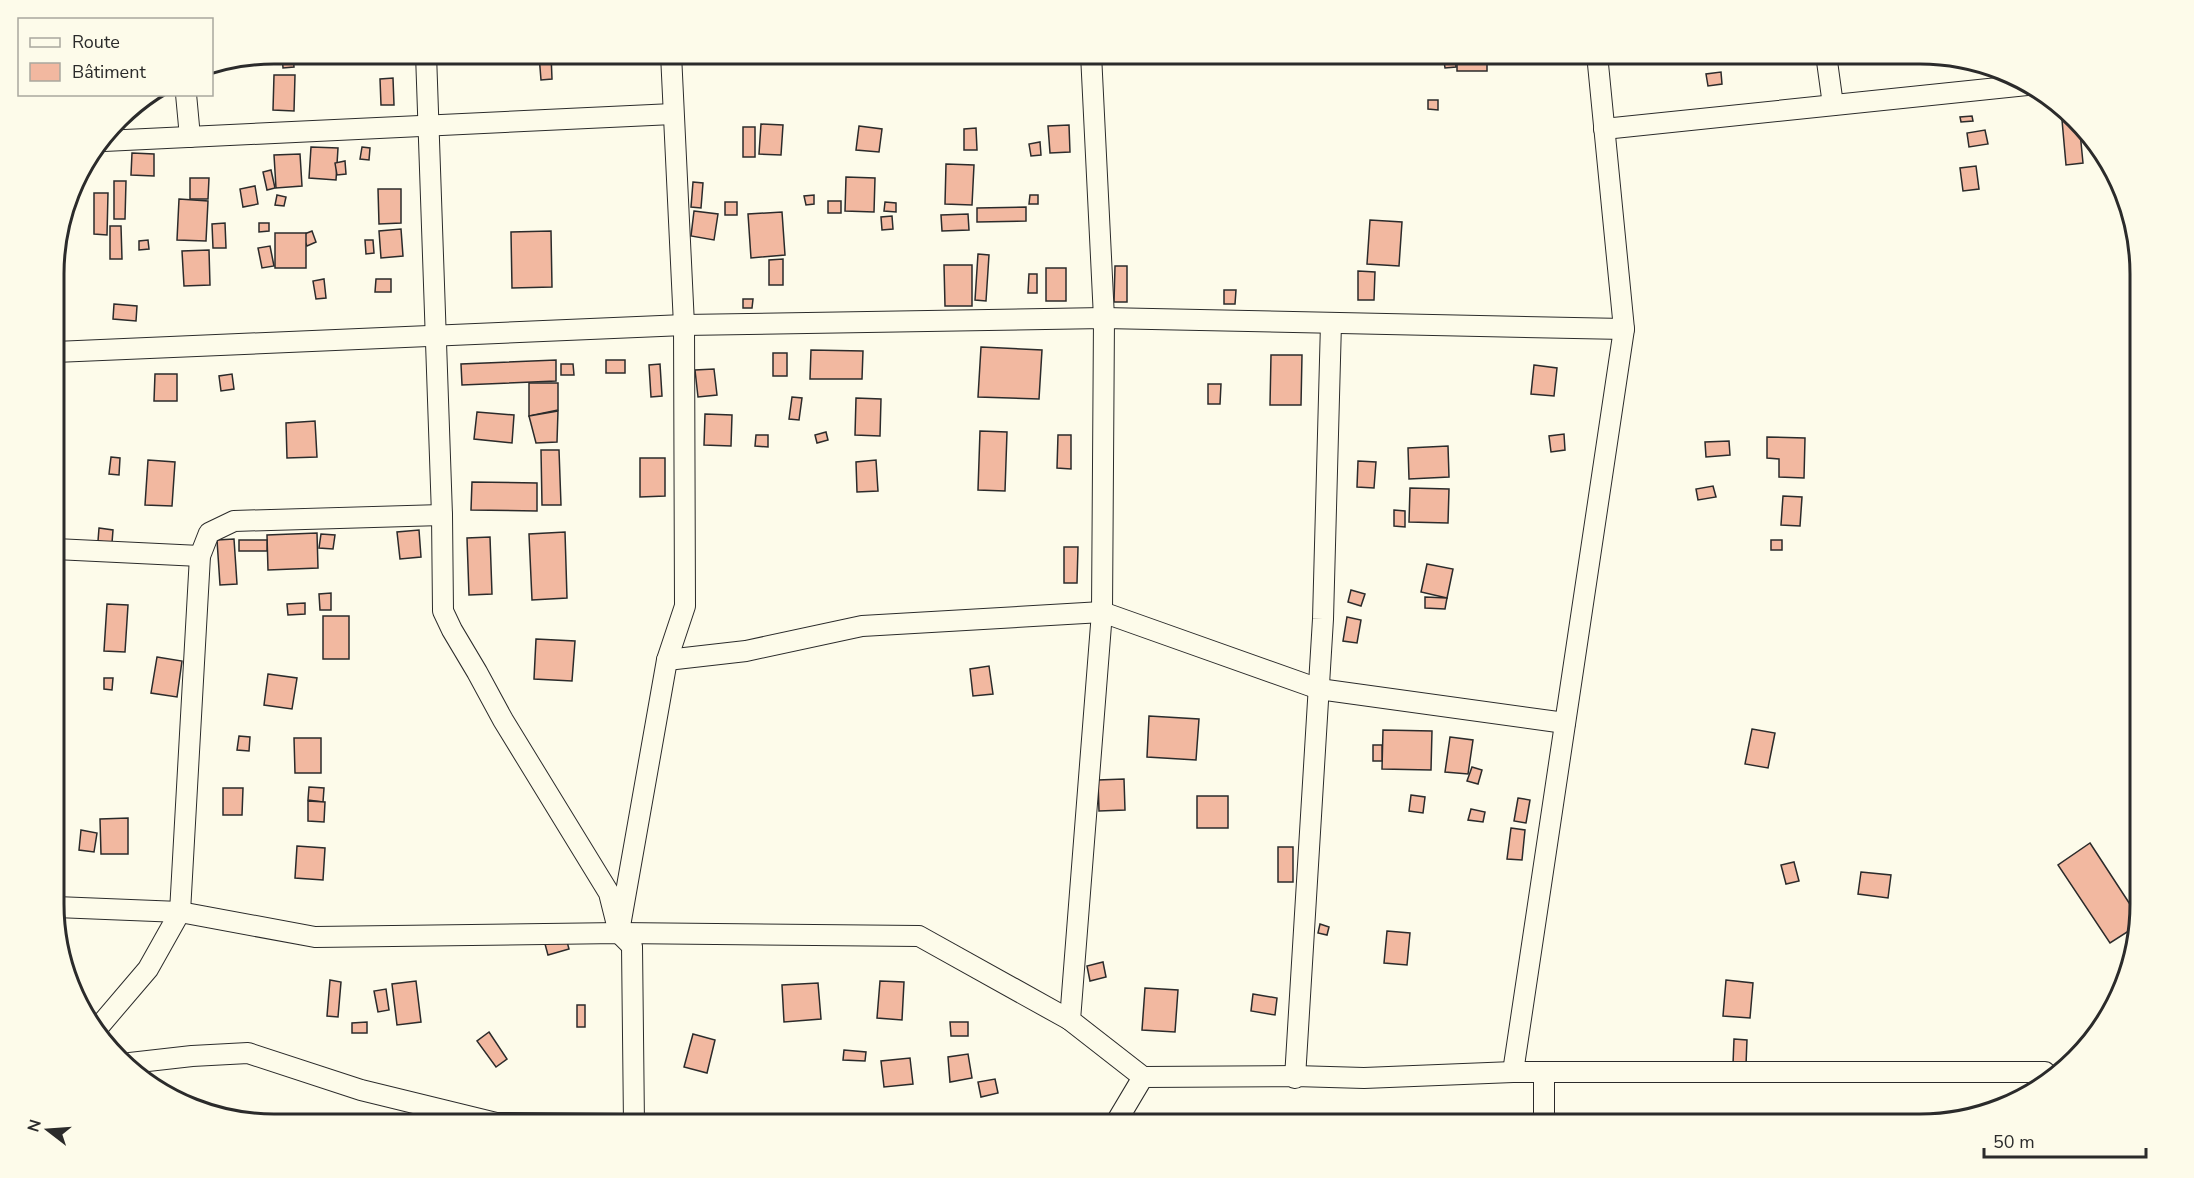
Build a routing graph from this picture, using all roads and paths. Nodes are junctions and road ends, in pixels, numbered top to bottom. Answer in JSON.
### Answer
{"nodes":[{"id":1,"x":1092,"y":64,"type":"edge"},
{"id":2,"x":1598,"y":64,"type":"edge"},
{"id":3,"x":1827,"y":64,"type":"edge"},
{"id":4,"x":426,"y":65,"type":"edge"},
{"id":5,"x":671,"y":65,"type":"edge"},
{"id":6,"x":2013,"y":86,"type":"edge"},
{"id":7,"x":186,"y":96,"type":"edge"},
{"id":8,"x":1833,"y":105,"type":"junction"},
{"id":9,"x":672,"y":114,"type":"junction"},
{"id":10,"x":428,"y":126,"type":"junction"},
{"id":11,"x":1604,"y":129,"type":"junction"},
{"id":12,"x":190,"y":137,"type":"junction"},
{"id":13,"x":113,"y":141,"type":"edge"},
{"id":14,"x":1104,"y":318,"type":"junction"},
{"id":15,"x":1331,"y":323,"type":"junction"},
{"id":16,"x":684,"y":326,"type":"junction"},
{"id":17,"x":1624,"y":329,"type":"junction"},
{"id":18,"x":436,"y":335,"type":"junction"},
{"id":19,"x":65,"y":352,"type":"edge"},
{"id":20,"x":442,"y":515,"type":"junction"},
{"id":21,"x":65,"y":549,"type":"edge"},
{"id":22,"x":200,"y":556,"type":"junction"},
{"id":23,"x":1102,"y":612,"type":"junction"},
{"id":24,"x":667,"y":660,"type":"junction"},
{"id":25,"x":1319,"y":689,"type":"junction"},
{"id":26,"x":1565,"y":723,"type":"junction"},
{"id":27,"x":64,"y":907,"type":"edge"},
{"id":28,"x":180,"y":912,"type":"junction"},
{"id":29,"x":619,"y":933,"type":"junction"},
{"id":30,"x":1070,"y":1020,"type":"junction"},
{"id":31,"x":102,"y":1023,"type":"edge"},
{"id":32,"x":138,"y":1062,"type":"edge"},
{"id":33,"x":1513,"y":1072,"type":"junction"},
{"id":34,"x":1544,"y":1072,"type":"junction"},
{"id":35,"x":2044,"y":1072,"type":"edge"},
{"id":36,"x":1143,"y":1077,"type":"junction"},
{"id":37,"x":1295,"y":1077,"type":"junction"},
{"id":38,"x":1121,"y":1113,"type":"edge"},
{"id":39,"x":1544,"y":1113,"type":"edge"},
{"id":40,"x":459,"y":1114,"type":"edge"},
{"id":41,"x":634,"y":1114,"type":"edge"}],
"edges":[{"from":1,"to":14,"type":"street"},
{"from":2,"to":11,"type":"street"},
{"from":3,"to":8,"type":"street"},
{"from":4,"to":10,"type":"street"},
{"from":5,"to":9,"type":"street"},
{"from":6,"to":8,"type":"street"},
{"from":7,"to":12,"type":"street"},
{"from":8,"to":11,"type":"street"},
{"from":9,"to":10,"type":"street"},
{"from":9,"to":16,"type":"street"},
{"from":10,"to":12,"type":"street"},
{"from":10,"to":18,"type":"street"},
{"from":11,"to":17,"type":"street"},
{"from":12,"to":13,"type":"street"},
{"from":14,"to":15,"type":"street"},
{"from":14,"to":16,"type":"street"},
{"from":14,"to":23,"type":"street"},
{"from":15,"to":17,"type":"street"},
{"from":15,"to":25,"type":"street"},
{"from":16,"to":18,"type":"street"},
{"from":16,"to":24,"type":"street"},
{"from":17,"to":26,"type":"street"},
{"from":18,"to":19,"type":"street"},
{"from":18,"to":20,"type":"street"},
{"from":20,"to":22,"type":"street"},
{"from":20,"to":29,"type":"street"},
{"from":21,"to":22,"type":"street"},
{"from":22,"to":28,"type":"street"},
{"from":23,"to":24,"type":"street"},
{"from":23,"to":25,"type":"street"},
{"from":23,"to":30,"type":"street"},
{"from":24,"to":29,"type":"street"},
{"from":25,"to":26,"type":"street"},
{"from":25,"to":37,"type":"street"},
{"from":26,"to":33,"type":"street"},
{"from":27,"to":28,"type":"street"},
{"from":28,"to":29,"type":"street"},
{"from":28,"to":31,"type":"street"},
{"from":29,"to":30,"type":"street"},
{"from":29,"to":41,"type":"street"},
{"from":30,"to":36,"type":"street"},
{"from":32,"to":40,"type":"street"},
{"from":33,"to":34,"type":"street"},
{"from":33,"to":37,"type":"street"},
{"from":34,"to":35,"type":"street"},
{"from":34,"to":39,"type":"street"},
{"from":36,"to":37,"type":"street"},
{"from":36,"to":38,"type":"street"}]}
